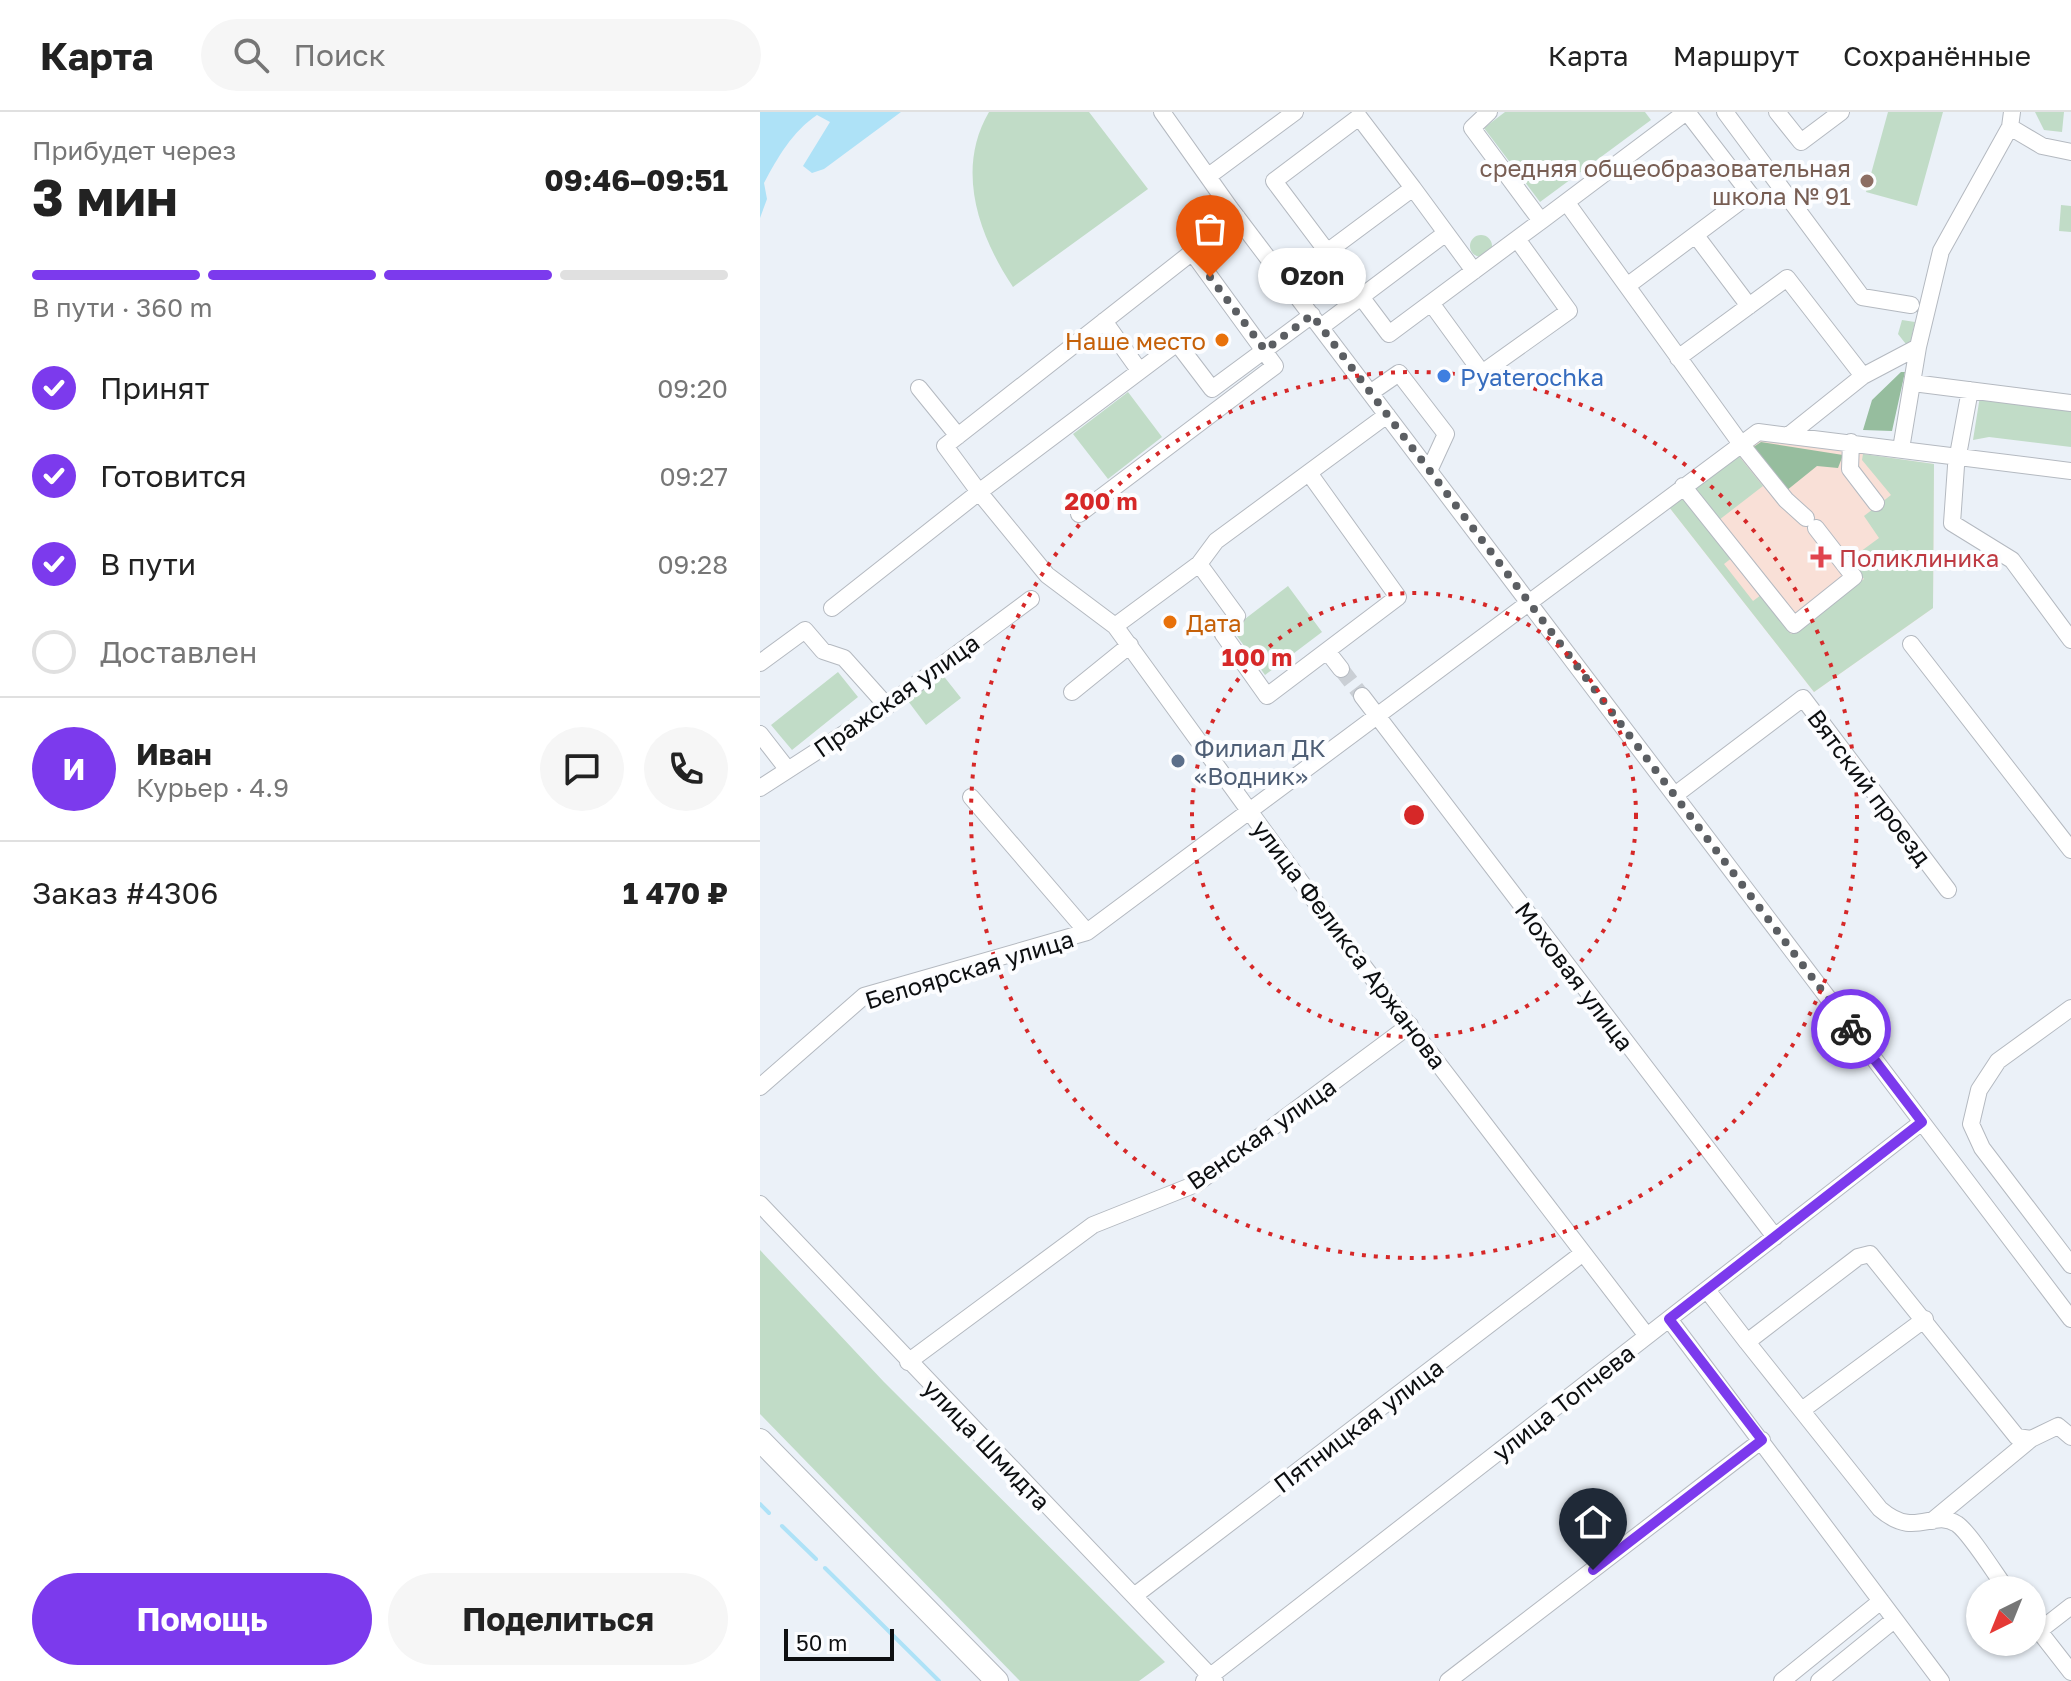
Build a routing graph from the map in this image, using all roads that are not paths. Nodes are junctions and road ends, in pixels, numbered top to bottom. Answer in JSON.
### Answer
{"nodes":[{"id":1,"x":1162,"y":112,"type":"edge"},
{"id":2,"x":1295,"y":112,"type":"edge"},
{"id":3,"x":1489,"y":112,"type":"edge"},
{"id":4,"x":1687,"y":112,"type":"edge"},
{"id":5,"x":1725,"y":112,"type":"edge"},
{"id":6,"x":1777,"y":112,"type":"edge"},
{"id":7,"x":1841,"y":112,"type":"edge"},
{"id":8,"x":2011,"y":119,"type":"edge"},
{"id":9,"x":2071,"y":152,"type":"edge"},
{"id":10,"x":1210,"y":175,"type":"junction"},
{"id":11,"x":1413,"y":188,"type":"junction"},
{"id":12,"x":1567,"y":203,"type":"junction"},
{"id":13,"x":1237,"y":217,"type":"junction"},
{"id":14,"x":1541,"y":221,"type":"junction"},
{"id":15,"x":1446,"y":233,"type":"junction"},
{"id":16,"x":1697,"y":237,"type":"junction"},
{"id":17,"x":1517,"y":239,"type":"junction"},
{"id":18,"x":1192,"y":252,"type":"junction"},
{"id":19,"x":1327,"y":252,"type":"junction"},
{"id":20,"x":1474,"y":271,"type":"junction"},
{"id":21,"x":1627,"y":286,"type":"junction"},
{"id":22,"x":1361,"y":297,"type":"junction"},
{"id":23,"x":1431,"y":303,"type":"junction"},
{"id":24,"x":1911,"y":305,"type":"dead end"},
{"id":25,"x":1749,"y":306,"type":"junction"},
{"id":26,"x":1104,"y":321,"type":"junction"},
{"id":27,"x":1316,"y":321,"type":"junction"},
{"id":28,"x":1918,"y":347,"type":"junction"},
{"id":29,"x":1265,"y":350,"type":"junction"},
{"id":30,"x":1678,"y":358,"type":"junction"},
{"id":31,"x":1139,"y":370,"type":"junction"},
{"id":32,"x":1863,"y":376,"type":"junction"},
{"id":33,"x":1913,"y":383,"type":"junction"},
{"id":34,"x":919,"y":388,"type":"dead end"},
{"id":35,"x":1970,"y":390,"type":"junction"},
{"id":36,"x":1370,"y":393,"type":"junction"},
{"id":37,"x":2071,"y":403,"type":"edge"},
{"id":38,"x":1387,"y":415,"type":"junction"},
{"id":39,"x":1789,"y":435,"type":"junction"},
{"id":40,"x":958,"y":436,"type":"junction"},
{"id":41,"x":1851,"y":442,"type":"junction"},
{"id":42,"x":1741,"y":444,"type":"junction"},
{"id":43,"x":1901,"y":449,"type":"junction"},
{"id":44,"x":1957,"y":457,"type":"junction"},
{"id":45,"x":1429,"y":471,"type":"junction"},
{"id":46,"x":2071,"y":471,"type":"edge"},
{"id":47,"x":1309,"y":473,"type":"junction"},
{"id":48,"x":1683,"y":486,"type":"junction"},
{"id":49,"x":979,"y":492,"type":"junction"},
{"id":50,"x":1876,"y":503,"type":"dead end"},
{"id":51,"x":1079,"y":514,"type":"dead end"},
{"id":52,"x":1199,"y":564,"type":"junction"},
{"id":53,"x":1031,"y":599,"type":"dead end"},
{"id":54,"x":1529,"y":600,"type":"junction"},
{"id":55,"x":832,"y":608,"type":"dead end"},
{"id":56,"x":1115,"y":626,"type":"junction"},
{"id":57,"x":2071,"y":640,"type":"edge"},
{"id":58,"x":1911,"y":644,"type":"dead end"},
{"id":59,"x":1130,"y":645,"type":"junction"},
{"id":60,"x":1327,"y":651,"type":"junction"},
{"id":61,"x":760,"y":663,"type":"edge"},
{"id":62,"x":1341,"y":669,"type":"tunnel mouth"},
{"id":63,"x":1072,"y":692,"type":"dead end"},
{"id":64,"x":1362,"y":696,"type":"tunnel mouth"},
{"id":65,"x":887,"y":706,"type":"junction"},
{"id":66,"x":1376,"y":714,"type":"junction"},
{"id":67,"x":760,"y":734,"type":"edge"},
{"id":68,"x":788,"y":770,"type":"junction"},
{"id":69,"x":760,"y":788,"type":"edge"},
{"id":70,"x":1675,"y":795,"type":"junction"},
{"id":71,"x":971,"y":797,"type":"dead end"},
{"id":72,"x":1251,"y":812,"type":"junction"},
{"id":73,"x":2066,"y":832,"type":"edge"},
{"id":74,"x":2071,"y":850,"type":"edge"},
{"id":75,"x":1948,"y":890,"type":"dead end"},
{"id":76,"x":1087,"y":932,"type":"junction"},
{"id":77,"x":2071,"y":1008,"type":"edge"},
{"id":78,"x":1410,"y":1025,"type":"junction"},
{"id":79,"x":760,"y":1087,"type":"edge"},
{"id":80,"x":1922,"y":1122,"type":"junction"},
{"id":81,"x":760,"y":1204,"type":"edge"},
{"id":82,"x":1775,"y":1237,"type":"junction"},
{"id":83,"x":1583,"y":1253,"type":"junction"},
{"id":84,"x":2071,"y":1265,"type":"edge"},
{"id":85,"x":1707,"y":1290,"type":"junction"},
{"id":86,"x":1669,"y":1319,"type":"junction"},
{"id":87,"x":1925,"y":1319,"type":"junction"},
{"id":88,"x":2071,"y":1319,"type":"edge"},
{"id":89,"x":1647,"y":1336,"type":"junction"},
{"id":90,"x":1747,"y":1342,"type":"junction"},
{"id":91,"x":908,"y":1362,"type":"junction"},
{"id":92,"x":1802,"y":1410,"type":"junction"},
{"id":93,"x":2071,"y":1437,"type":"edge"},
{"id":94,"x":2031,"y":1439,"type":"junction"},
{"id":95,"x":760,"y":1440,"type":"edge"},
{"id":96,"x":1762,"y":1440,"type":"junction"},
{"id":97,"x":1932,"y":1521,"type":"junction"},
{"id":98,"x":1996,"y":1576,"type":"edge"},
{"id":99,"x":1134,"y":1596,"type":"junction"},
{"id":100,"x":1881,"y":1601,"type":"junction"},
{"id":101,"x":2071,"y":1606,"type":"edge"},
{"id":102,"x":1894,"y":1620,"type":"junction"},
{"id":103,"x":2046,"y":1620,"type":"edge"},
{"id":104,"x":2046,"y":1636,"type":"edge"},
{"id":105,"x":2065,"y":1652,"type":"edge"},
{"id":106,"x":2071,"y":1672,"type":"edge"},
{"id":107,"x":1210,"y":1679,"type":"edge"},
{"id":108,"x":997,"y":1681,"type":"edge"},
{"id":109,"x":1448,"y":1681,"type":"edge"},
{"id":110,"x":1782,"y":1681,"type":"edge"},
{"id":111,"x":1819,"y":1681,"type":"edge"},
{"id":112,"x":1941,"y":1681,"type":"edge"}],
"edges":[{"from":1,"to":10,"type":"street"},
{"from":2,"to":10,"type":"street"},
{"from":3,"to":14,"type":"street"},
{"from":4,"to":12,"type":"street"},
{"from":4,"to":16,"type":"street"},
{"from":5,"to":24,"type":"street"},
{"from":6,"to":7,"type":"street"},
{"from":8,"to":9,"type":"street"},
{"from":8,"to":28,"type":"street"},
{"from":10,"to":13,"type":"street"},
{"from":11,"to":15,"type":"street"},
{"from":11,"to":19,"type":"street"},
{"from":11,"to":19,"type":"street"},
{"from":12,"to":14,"type":"street"},
{"from":12,"to":21,"type":"street"},
{"from":13,"to":18,"type":"street"},
{"from":13,"to":27,"type":"street"},
{"from":14,"to":17,"type":"street"},
{"from":15,"to":20,"type":"street"},
{"from":15,"to":22,"type":"street"},
{"from":16,"to":21,"type":"street"},
{"from":16,"to":25,"type":"street"},
{"from":17,"to":20,"type":"street"},
{"from":17,"to":23,"type":"street"},
{"from":18,"to":26,"type":"street"},
{"from":18,"to":29,"type":"street"},
{"from":19,"to":22,"type":"street"},
{"from":20,"to":23,"type":"street"},
{"from":21,"to":30,"type":"street"},
{"from":22,"to":23,"type":"street"},
{"from":22,"to":27,"type":"street"},
{"from":25,"to":30,"type":"street"},
{"from":25,"to":32,"type":"street"},
{"from":26,"to":31,"type":"street"},
{"from":26,"to":40,"type":"street"},
{"from":27,"to":29,"type":"street"},
{"from":27,"to":36,"type":"street"},
{"from":28,"to":32,"type":"street"},
{"from":28,"to":33,"type":"street"},
{"from":29,"to":31,"type":"street"},
{"from":29,"to":51,"type":"street"},
{"from":30,"to":42,"type":"street"},
{"from":31,"to":49,"type":"street"},
{"from":32,"to":39,"type":"street"},
{"from":33,"to":35,"type":"street"},
{"from":33,"to":43,"type":"street"},
{"from":34,"to":40,"type":"street"},
{"from":35,"to":37,"type":"street"},
{"from":35,"to":44,"type":"street"},
{"from":36,"to":38,"type":"street"},
{"from":36,"to":45,"type":"street"},
{"from":38,"to":45,"type":"street"},
{"from":38,"to":47,"type":"street"},
{"from":39,"to":41,"type":"street"},
{"from":39,"to":42,"type":"street"},
{"from":40,"to":49,"type":"street","name":"улица Феликса Аржанова"},
{"from":41,"to":43,"type":"street"},
{"from":41,"to":50,"type":"street"},
{"from":42,"to":48,"type":"street","name":"Белоярская улица"},
{"from":42,"to":48,"type":"street"},
{"from":43,"to":44,"type":"street"},
{"from":44,"to":46,"type":"street"},
{"from":44,"to":57,"type":"street"},
{"from":45,"to":54,"type":"street"},
{"from":47,"to":52,"type":"street"},
{"from":47,"to":60,"type":"street"},
{"from":48,"to":54,"type":"street","name":"Белоярская улица"},
{"from":49,"to":55,"type":"street"},
{"from":49,"to":56,"type":"street","name":"улица Феликса Аржанова"},
{"from":52,"to":56,"type":"street"},
{"from":52,"to":60,"type":"street"},
{"from":53,"to":65,"type":"street","name":"Пражская улица"},
{"from":54,"to":66,"type":"street","name":"Белоярская улица"},
{"from":54,"to":70,"type":"street"},
{"from":56,"to":59,"type":"street","name":"улица Феликса Аржанова"},
{"from":58,"to":73,"type":"street"},
{"from":59,"to":63,"type":"street"},
{"from":59,"to":72,"type":"street","name":"улица Феликса Аржанова"},
{"from":60,"to":62,"type":"street"},
{"from":61,"to":65,"type":"street"},
{"from":64,"to":66,"type":"street","name":"Моховая улица"},
{"from":65,"to":68,"type":"street","name":"Пражская улица"},
{"from":66,"to":72,"type":"street","name":"Белоярская улица"},
{"from":66,"to":82,"type":"street","name":"Моховая улица"},
{"from":67,"to":68,"type":"street"},
{"from":68,"to":69,"type":"street","name":"Пражская улица"},
{"from":70,"to":75,"type":"street","name":"Вятский проезд"},
{"from":70,"to":80,"type":"street"},
{"from":71,"to":76,"type":"street"},
{"from":72,"to":76,"type":"street","name":"Белоярская улица"},
{"from":72,"to":78,"type":"street","name":"улица Феликса Аржанова"},
{"from":73,"to":74,"type":"street"},
{"from":76,"to":79,"type":"street","name":"Белоярская улица"},
{"from":77,"to":84,"type":"street"},
{"from":78,"to":83,"type":"street","name":"улица Феликса Аржанова"},
{"from":78,"to":91,"type":"street","name":"Венская улица"},
{"from":80,"to":82,"type":"street","name":"улица Топчева"},
{"from":80,"to":88,"type":"street"},
{"from":81,"to":91,"type":"street","name":"улица Шмидта"},
{"from":82,"to":85,"type":"street","name":"улица Топчева"},
{"from":83,"to":89,"type":"street","name":"улица Феликса Аржанова"},
{"from":83,"to":99,"type":"street","name":"Пятницкая улица"},
{"from":85,"to":86,"type":"street","name":"улица Топчева"},
{"from":85,"to":90,"type":"street"},
{"from":86,"to":89,"type":"street","name":"улица Топчева"},
{"from":86,"to":96,"type":"street"},
{"from":87,"to":90,"type":"street"},
{"from":87,"to":92,"type":"street"},
{"from":87,"to":94,"type":"street"},
{"from":89,"to":107,"type":"street","name":"улица Топчева"},
{"from":90,"to":92,"type":"street"},
{"from":91,"to":99,"type":"street","name":"улица Шмидта"},
{"from":92,"to":97,"type":"street"},
{"from":93,"to":94,"type":"street"},
{"from":94,"to":97,"type":"street"},
{"from":95,"to":108,"type":"main road"},
{"from":96,"to":100,"type":"street"},
{"from":96,"to":109,"type":"street"},
{"from":97,"to":98,"type":"street"},
{"from":99,"to":107,"type":"street","name":"улица Шмидта"},
{"from":100,"to":102,"type":"street"},
{"from":100,"to":110,"type":"street"},
{"from":101,"to":103,"type":"street"},
{"from":102,"to":111,"type":"street"},
{"from":102,"to":112,"type":"street"},
{"from":104,"to":105,"type":"street"},
{"from":105,"to":106,"type":"street"}]}
